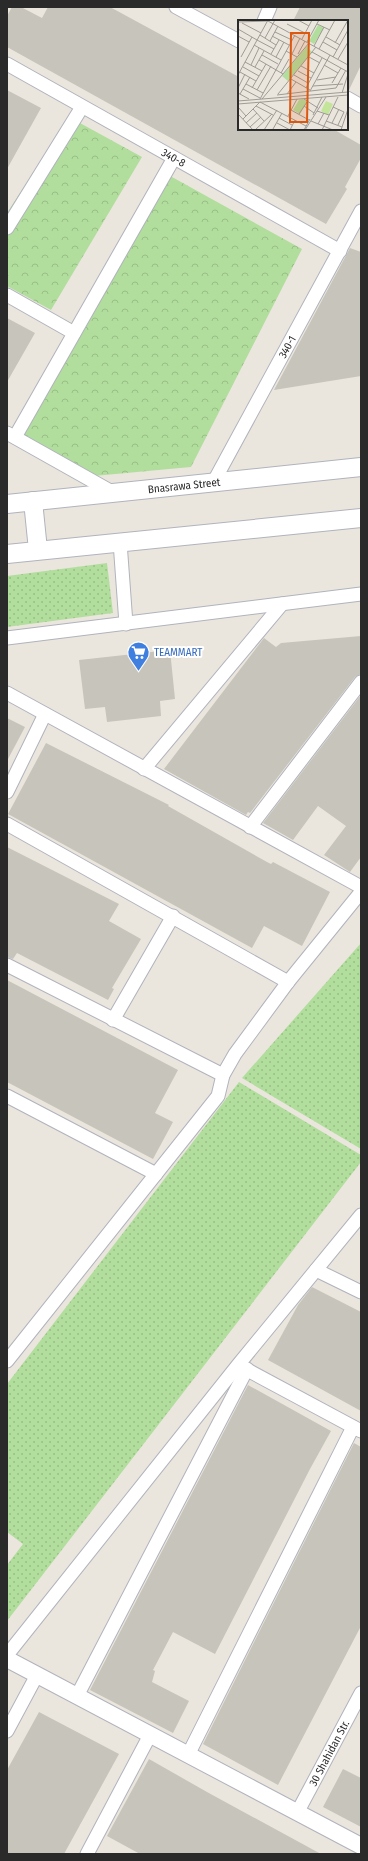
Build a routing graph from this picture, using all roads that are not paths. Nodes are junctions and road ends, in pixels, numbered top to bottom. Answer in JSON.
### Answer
{"nodes":[{"id":1,"x":176,"y":7,"type":"edge"},
{"id":2,"x":270,"y":7,"type":"edge"},
{"id":3,"x":264,"y":20,"type":"edge"},
{"id":4,"x":238,"y":40,"type":"edge"},
{"id":5,"x":7,"y":64,"type":"edge"},
{"id":6,"x":348,"y":99,"type":"edge"},
{"id":7,"x":361,"y":106,"type":"edge"},
{"id":8,"x":82,"y":107,"type":"junction"},
{"id":9,"x":174,"y":158,"type":"junction"},
{"id":10,"x":361,"y":211,"type":"edge"},
{"id":11,"x":7,"y":228,"type":"edge"},
{"id":12,"x":340,"y":250,"type":"junction"},
{"id":13,"x":7,"y":295,"type":"edge"},
{"id":14,"x":74,"y":333,"type":"junction"},
{"id":15,"x":11,"y":435,"type":"edge"},
{"id":16,"x":361,"y":467,"type":"edge"},
{"id":17,"x":213,"y":483,"type":"junction"},
{"id":18,"x":112,"y":492,"type":"junction"},
{"id":19,"x":33,"y":502,"type":"junction"},
{"id":20,"x":7,"y":504,"type":"edge"},
{"id":21,"x":361,"y":518,"type":"edge"},
{"id":22,"x":120,"y":542,"type":"junction"},
{"id":23,"x":38,"y":550,"type":"junction"},
{"id":24,"x":7,"y":554,"type":"edge"},
{"id":25,"x":361,"y":594,"type":"edge"},
{"id":26,"x":282,"y":604,"type":"junction"},
{"id":27,"x":126,"y":624,"type":"junction"},
{"id":28,"x":7,"y":638,"type":"edge"},
{"id":29,"x":361,"y":682,"type":"edge"},
{"id":30,"x":7,"y":693,"type":"edge"},
{"id":31,"x":45,"y":714,"type":"junction"},
{"id":32,"x":144,"y":769,"type":"junction"},
{"id":33,"x":7,"y":792,"type":"edge"},
{"id":34,"x":7,"y":824,"type":"edge"},
{"id":35,"x":250,"y":827,"type":"junction"},
{"id":36,"x":361,"y":887,"type":"edge"},
{"id":37,"x":361,"y":892,"type":"edge"},
{"id":38,"x":173,"y":916,"type":"junction"},
{"id":39,"x":7,"y":965,"type":"edge"},
{"id":40,"x":288,"y":982,"type":"junction"},
{"id":41,"x":113,"y":1020,"type":"junction"},
{"id":42,"x":223,"y":1075,"type":"junction"},
{"id":43,"x":7,"y":1096,"type":"edge"},
{"id":44,"x":156,"y":1174,"type":"junction"},
{"id":45,"x":361,"y":1215,"type":"edge"},
{"id":46,"x":316,"y":1270,"type":"junction"},
{"id":47,"x":361,"y":1292,"type":"edge"},
{"id":48,"x":7,"y":1361,"type":"edge"},
{"id":49,"x":243,"y":1367,"type":"junction"},
{"id":50,"x":357,"y":1429,"type":"edge"},
{"id":51,"x":7,"y":1655,"type":"edge"},
{"id":52,"x":7,"y":1659,"type":"edge"},
{"id":53,"x":37,"y":1675,"type":"junction"},
{"id":54,"x":361,"y":1693,"type":"edge"},
{"id":55,"x":77,"y":1696,"type":"junction"},
{"id":56,"x":358,"y":1707,"type":"edge"},
{"id":57,"x":7,"y":1731,"type":"edge"},
{"id":58,"x":150,"y":1735,"type":"junction"},
{"id":59,"x":188,"y":1755,"type":"junction"},
{"id":60,"x":298,"y":1812,"type":"junction"},
{"id":61,"x":361,"y":1846,"type":"edge"},
{"id":62,"x":87,"y":1854,"type":"edge"}],
"edges":[{"from":1,"to":4,"type":"street"},
{"from":2,"to":3,"type":"street"},
{"from":5,"to":8,"type":"street","name":"340-8"},
{"from":6,"to":7,"type":"street"},
{"from":8,"to":9,"type":"street","name":"340-8"},
{"from":8,"to":11,"type":"street"},
{"from":9,"to":12,"type":"street","name":"340-8"},
{"from":9,"to":14,"type":"street"},
{"from":10,"to":12,"type":"street","name":"340-1"},
{"from":12,"to":17,"type":"street","name":"340-1"},
{"from":13,"to":14,"type":"street"},
{"from":14,"to":15,"type":"street"},
{"from":15,"to":18,"type":"street"},
{"from":16,"to":17,"type":"main road","name":"Bnasrawa Street"},
{"from":17,"to":18,"type":"main road","name":"Bnasrawa Street"},
{"from":18,"to":19,"type":"main road","name":"Bnasrawa Street"},
{"from":19,"to":20,"type":"main road","name":"Bnasrawa Street"},
{"from":19,"to":23,"type":"main road"},
{"from":21,"to":22,"type":"main road"},
{"from":22,"to":23,"type":"main road"},
{"from":22,"to":27,"type":"street"},
{"from":23,"to":24,"type":"main road"},
{"from":25,"to":26,"type":"street"},
{"from":26,"to":27,"type":"street"},
{"from":26,"to":32,"type":"street"},
{"from":27,"to":28,"type":"street"},
{"from":29,"to":35,"type":"street"},
{"from":30,"to":31,"type":"street"},
{"from":31,"to":32,"type":"street"},
{"from":31,"to":33,"type":"street"},
{"from":32,"to":35,"type":"street"},
{"from":34,"to":38,"type":"street"},
{"from":35,"to":36,"type":"street"},
{"from":37,"to":40,"type":"street"},
{"from":38,"to":40,"type":"street"},
{"from":38,"to":41,"type":"street"},
{"from":39,"to":41,"type":"street"},
{"from":40,"to":42,"type":"street"},
{"from":41,"to":42,"type":"street"},
{"from":42,"to":44,"type":"street"},
{"from":43,"to":44,"type":"street"},
{"from":44,"to":48,"type":"street"},
{"from":45,"to":46,"type":"street"},
{"from":46,"to":47,"type":"street"},
{"from":46,"to":49,"type":"street"},
{"from":49,"to":50,"type":"street"},
{"from":49,"to":51,"type":"street"},
{"from":49,"to":55,"type":"street"},
{"from":50,"to":59,"type":"street"},
{"from":52,"to":53,"type":"street"},
{"from":53,"to":55,"type":"street"},
{"from":53,"to":57,"type":"street"},
{"from":54,"to":56,"type":"street","name":"30 Shahidan Str."},
{"from":55,"to":58,"type":"street"},
{"from":56,"to":60,"type":"street","name":"30 Shahidan Str."},
{"from":58,"to":59,"type":"street"},
{"from":58,"to":62,"type":"street"},
{"from":59,"to":60,"type":"street"},
{"from":60,"to":61,"type":"street"}]}
